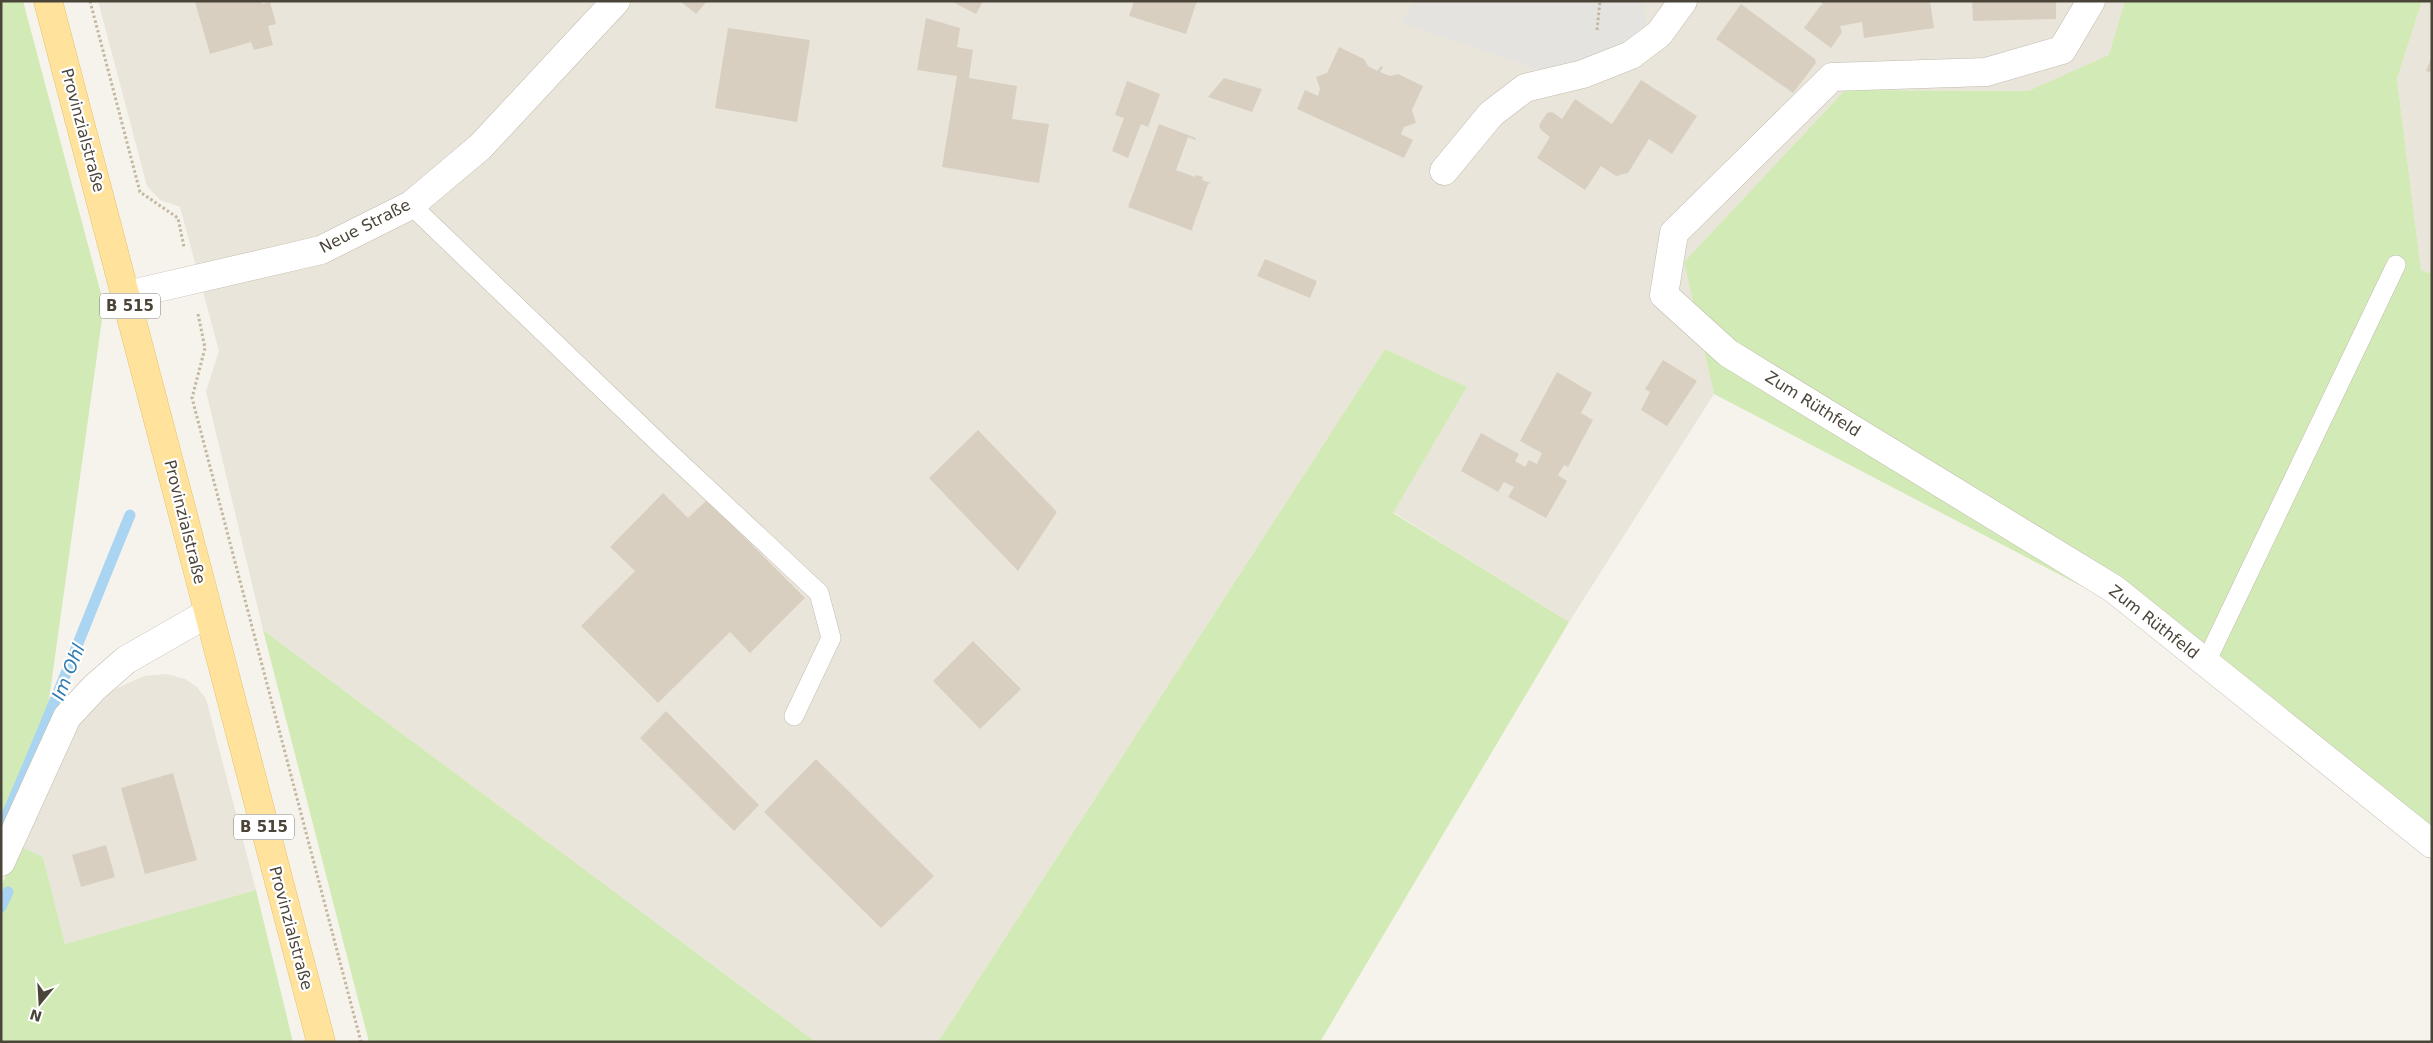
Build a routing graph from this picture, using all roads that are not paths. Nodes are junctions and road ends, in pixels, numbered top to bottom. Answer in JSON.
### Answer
{"nodes":[{"id":1,"x":48,"y":1,"type":"edge"},
{"id":2,"x":616,"y":1,"type":"edge"},
{"id":3,"x":1683,"y":1,"type":"edge"},
{"id":4,"x":2091,"y":1,"type":"edge"},
{"id":5,"x":1444,"y":171,"type":"dead end"},
{"id":6,"x":410,"y":205,"type":"junction"},
{"id":7,"x":2396,"y":265,"type":"dead end"},
{"id":8,"x":127,"y":295,"type":"junction"},
{"id":9,"x":208,"y":613,"type":"junction"},
{"id":10,"x":2206,"y":662,"type":"junction"},
{"id":11,"x":794,"y":716,"type":"dead end"},
{"id":12,"x":2432,"y":844,"type":"edge"},
{"id":13,"x":1,"y":862,"type":"edge"},
{"id":14,"x":321,"y":1042,"type":"edge"}],
"edges":[{"from":1,"to":8,"type":"main road","name":"Provinzialstraße","number":"B 515"},
{"from":2,"to":6,"type":"street","name":"Neue Straße"},
{"from":3,"to":5,"type":"street"},
{"from":4,"to":10,"type":"street","name":"Zum Rüthfeld"},
{"from":6,"to":8,"type":"street","name":"Neue Straße"},
{"from":6,"to":11,"type":"lane"},
{"from":7,"to":10,"type":"lane"},
{"from":8,"to":9,"type":"main road","name":"Provinzialstraße","number":"B 515"},
{"from":9,"to":13,"type":"street"},
{"from":9,"to":14,"type":"main road","name":"Provinzialstraße","number":"B 515"},
{"from":10,"to":12,"type":"street","name":"Zum Rüthfeld"}]}
